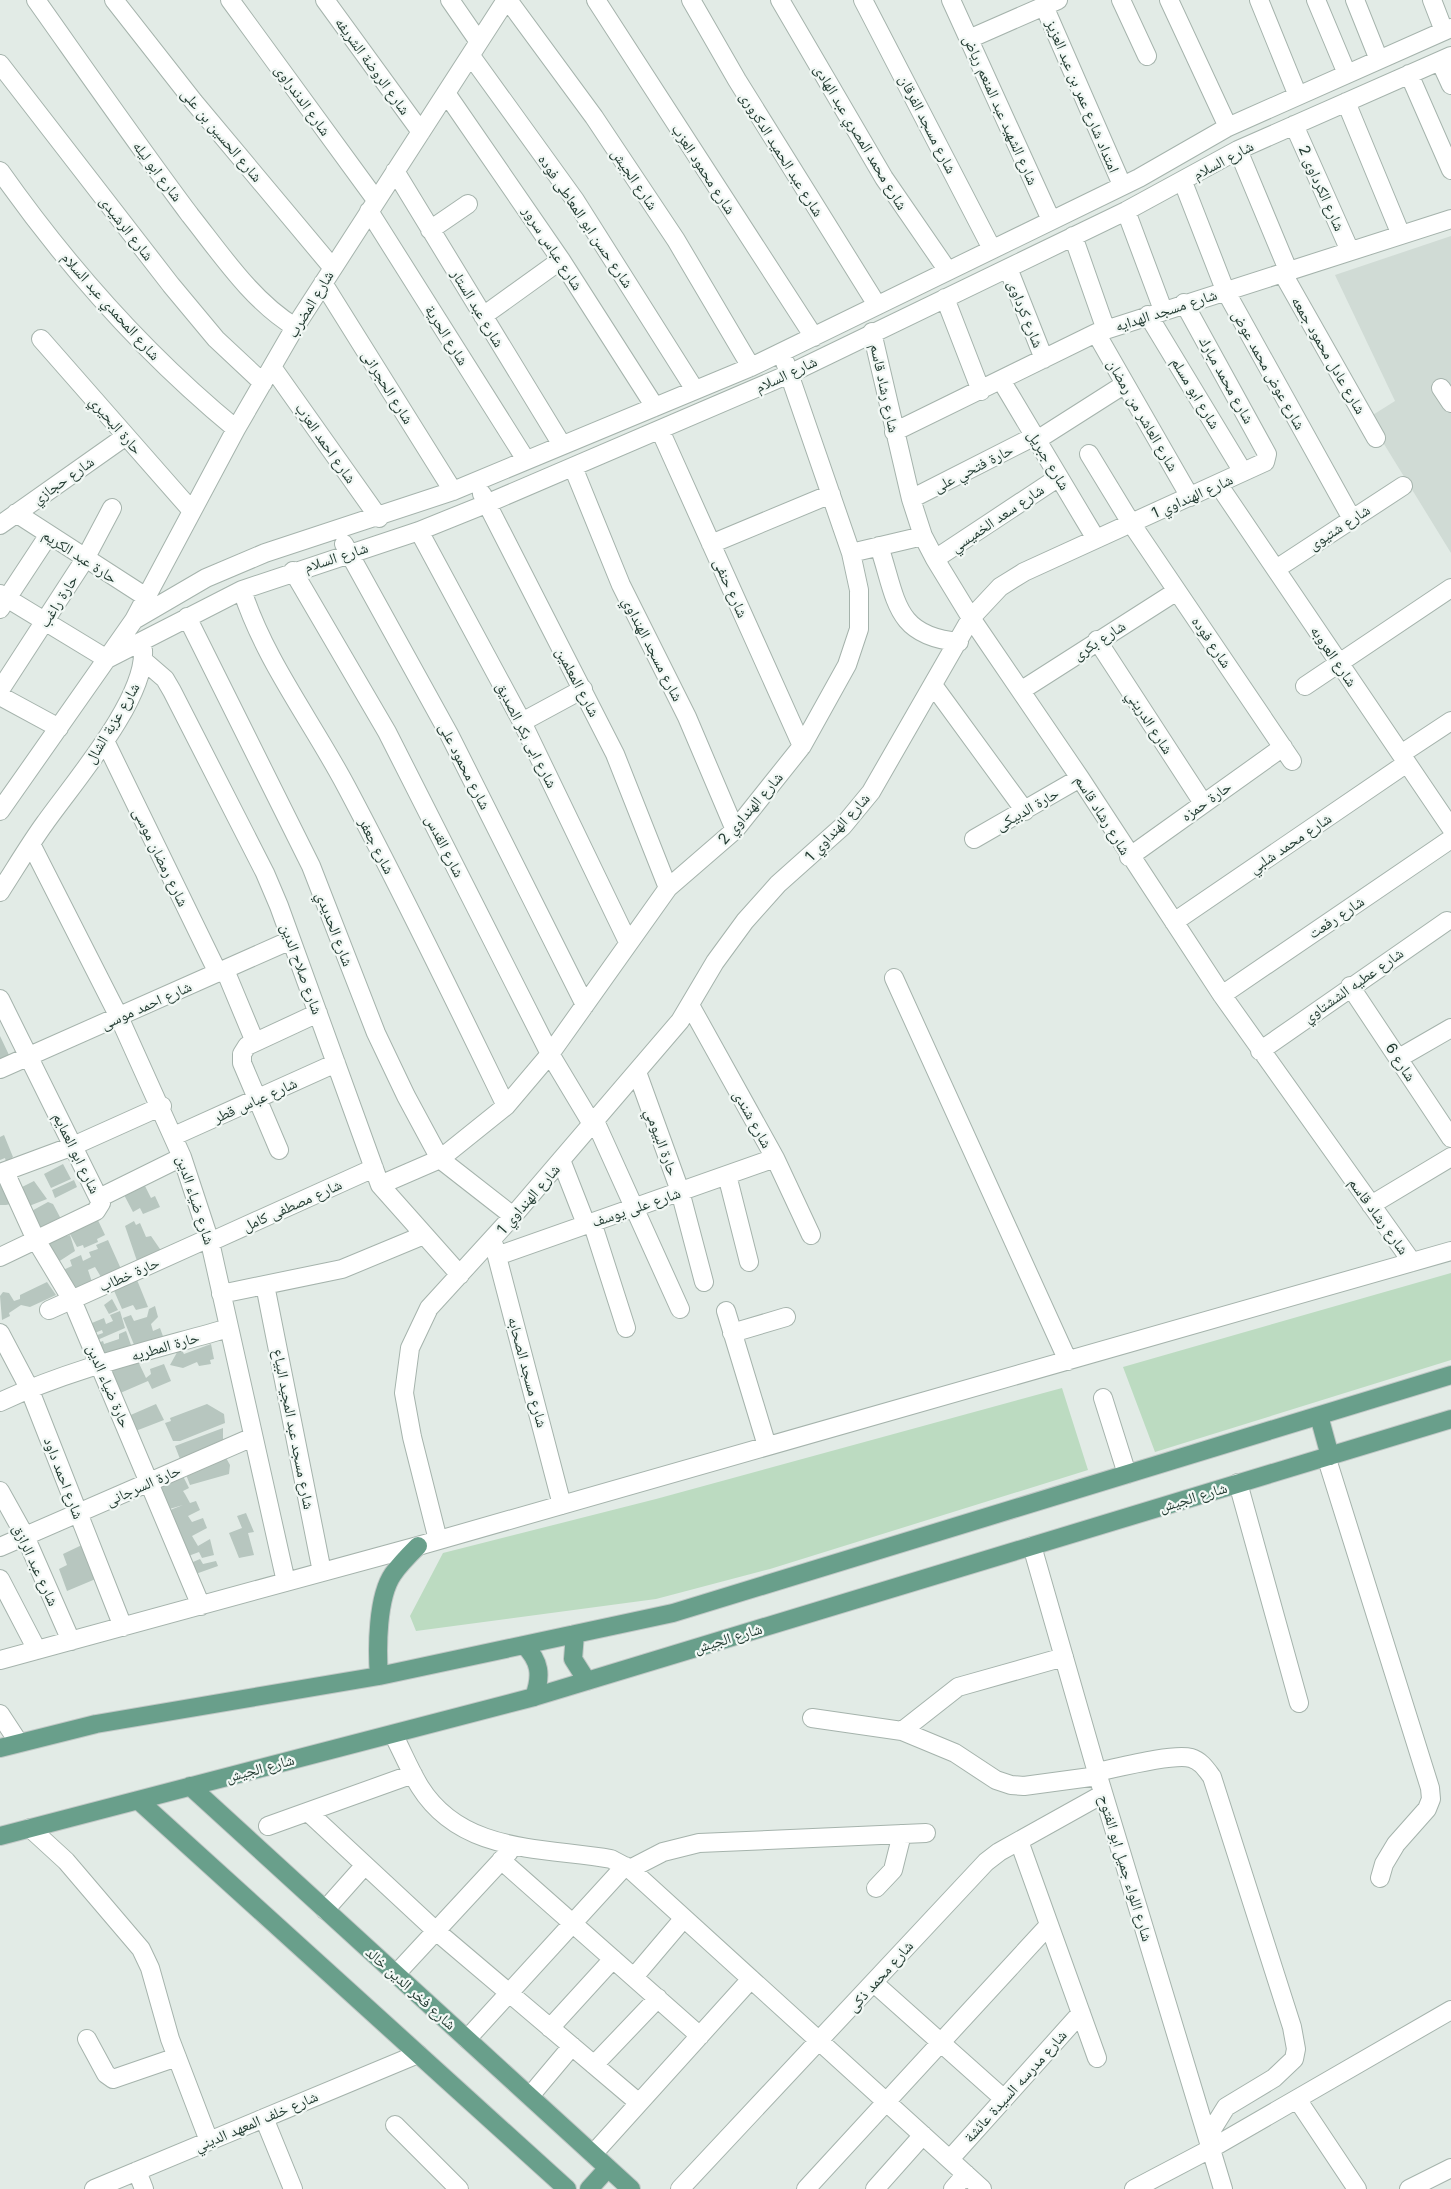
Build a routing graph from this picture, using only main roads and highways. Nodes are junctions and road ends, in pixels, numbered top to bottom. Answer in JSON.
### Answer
{"nodes":[{"id":1,"x":1451,"y":1376,"type":"edge"},
{"id":2,"x":1319,"y":1416,"type":"junction"},
{"id":3,"x":1451,"y":1419,"type":"edge"},
{"id":4,"x":1328,"y":1456,"type":"junction"},
{"id":5,"x":418,"y":1546,"type":"road end"},
{"id":6,"x":575,"y":1634,"type":"junction"},
{"id":7,"x":524,"y":1645,"type":"junction"},
{"id":8,"x":379,"y":1676,"type":"junction"},
{"id":9,"x":587,"y":1681,"type":"junction"},
{"id":10,"x":534,"y":1696,"type":"junction"},
{"id":11,"x":0,"y":1748,"type":"edge"},
{"id":12,"x":190,"y":1786,"type":"junction"},
{"id":13,"x":138,"y":1800,"type":"junction"},
{"id":14,"x":0,"y":1836,"type":"edge"},
{"id":15,"x":608,"y":2168,"type":"junction"},
{"id":16,"x":567,"y":2189,"type":"edge"},
{"id":17,"x":589,"y":2189,"type":"edge"},
{"id":18,"x":631,"y":2189,"type":"edge"}],
"edges":[{"from":1,"to":2,"type":"main road"},
{"from":2,"to":4,"type":"main road"},
{"from":2,"to":6,"type":"main road"},
{"from":3,"to":4,"type":"main road","name":"شارع الجيش"},
{"from":4,"to":9,"type":"main road","name":"شارع الجيش"},
{"from":5,"to":8,"type":"main road"},
{"from":6,"to":7,"type":"main road"},
{"from":6,"to":9,"type":"main road"},
{"from":7,"to":8,"type":"main road"},
{"from":7,"to":10,"type":"main road"},
{"from":8,"to":11,"type":"main road"},
{"from":9,"to":10,"type":"main road","name":"شارع الجيش"},
{"from":10,"to":12,"type":"main road","name":"شارع الجيش"},
{"from":12,"to":13,"type":"main road","name":"شارع الجيش"},
{"from":12,"to":15,"type":"main road","name":"شارع فخر الدين خالد"},
{"from":13,"to":14,"type":"main road","name":"شارع الجيش"},
{"from":13,"to":16,"type":"main road"},
{"from":15,"to":17,"type":"main road"},
{"from":15,"to":18,"type":"main road","name":"شارع فخر الدين خالد"}]}
